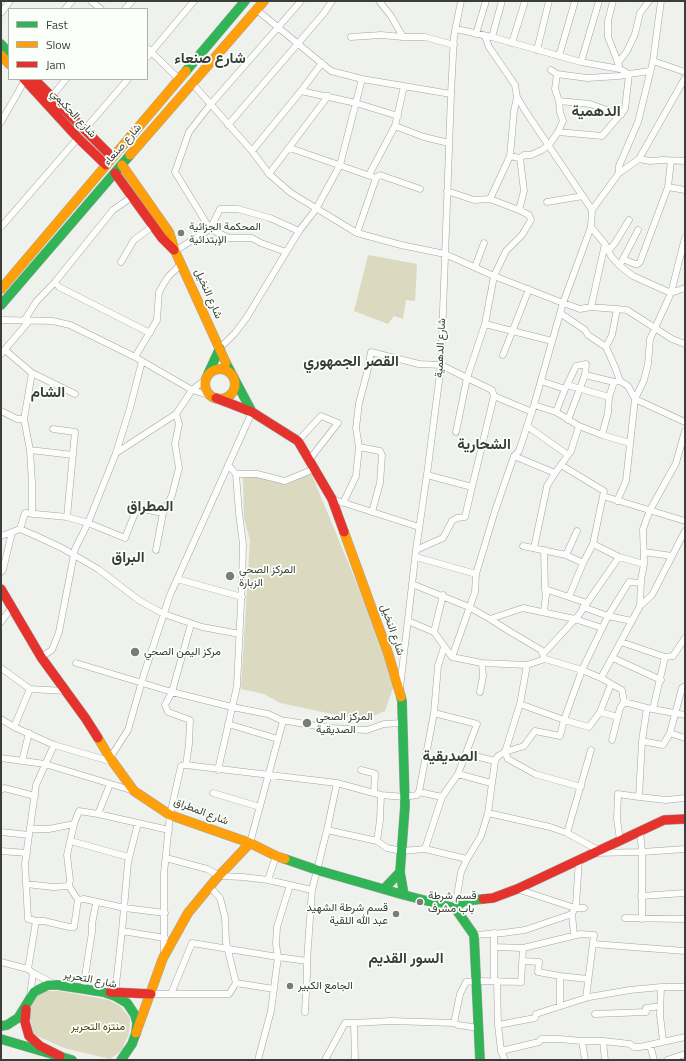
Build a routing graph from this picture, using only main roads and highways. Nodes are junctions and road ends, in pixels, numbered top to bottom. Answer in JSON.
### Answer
{"nodes":[{"id":1,"x":245,"y":1,"type":"edge"},
{"id":2,"x":264,"y":1,"type":"edge"},
{"id":3,"x":1,"y":55,"type":"edge"},
{"id":4,"x":8,"y":63,"type":"edge"},
{"id":5,"x":25,"y":80,"type":"edge"},
{"id":6,"x":35,"y":80,"type":"edge"},
{"id":7,"x":112,"y":157,"type":"junction"},
{"id":8,"x":106,"y":165,"type":"junction"},
{"id":9,"x":122,"y":165,"type":"junction"},
{"id":10,"x":115,"y":173,"type":"junction"},
{"id":11,"x":59,"y":220,"type":"junction"},
{"id":12,"x":66,"y":228,"type":"junction"},
{"id":13,"x":46,"y":236,"type":"junction"},
{"id":14,"x":52,"y":244,"type":"junction"},
{"id":15,"x":175,"y":251,"type":"junction"},
{"id":16,"x":1,"y":289,"type":"edge"},
{"id":17,"x":1,"y":305,"type":"edge"},
{"id":18,"x":220,"y":348,"type":"junction"},
{"id":19,"x":206,"y":377,"type":"junction"},
{"id":20,"x":233,"y":378,"type":"junction"},
{"id":21,"x":214,"y":397,"type":"junction"},
{"id":22,"x":252,"y":412,"type":"junction"},
{"id":23,"x":1,"y":589,"type":"edge"},
{"id":24,"x":685,"y":819,"type":"edge"},
{"id":25,"x":250,"y":843,"type":"junction"},
{"id":26,"x":400,"y":872,"type":"junction"},
{"id":27,"x":384,"y":889,"type":"junction"},
{"id":28,"x":404,"y":895,"type":"junction"},
{"id":29,"x":455,"y":908,"type":"junction"},
{"id":30,"x":115,"y":994,"type":"junction"},
{"id":31,"x":151,"y":994,"type":"junction"},
{"id":32,"x":29,"y":998,"type":"junction"},
{"id":33,"x":1,"y":1026,"type":"edge"},
{"id":34,"x":136,"y":1033,"type":"junction"},
{"id":35,"x":1,"y":1039,"type":"edge"},
{"id":36,"x":60,"y":1056,"type":"junction"},
{"id":37,"x":124,"y":1058,"type":"edge"},
{"id":38,"x":71,"y":1060,"type":"edge"},
{"id":39,"x":480,"y":1060,"type":"edge"}],
"edges":[{"from":1,"to":7,"type":"main road","name":"شارع صنعاء"},
{"from":2,"to":9,"type":"main road","name":"شارع صنعاء"},
{"from":3,"to":4,"type":"main road"},
{"from":5,"to":8,"type":"main road","name":"شارع الحكيمي"},
{"from":6,"to":7,"type":"main road","name":"شارع الحكيمي"},
{"from":7,"to":8,"type":"main road","name":"شارع صنعاء"},
{"from":8,"to":11,"type":"main road","name":"شارع صنعاء"},
{"from":9,"to":10,"type":"main road","name":"شارع صنعاء"},
{"from":9,"to":15,"type":"main road","name":"شارع النخيل"},
{"from":10,"to":12,"type":"main road","name":"شارع صنعاء"},
{"from":10,"to":15,"type":"main road","name":"شارع النخيل"},
{"from":11,"to":12,"type":"main road"},
{"from":11,"to":13,"type":"main road","name":"شارع صنعاء"},
{"from":12,"to":14,"type":"main road","name":"شارع صنعاء"},
{"from":13,"to":14,"type":"main road"},
{"from":13,"to":16,"type":"main road","name":"شارع صنعاء"},
{"from":14,"to":17,"type":"main road","name":"شارع صنعاء"},
{"from":15,"to":18,"type":"main road","name":"شارع النخيل"},
{"from":18,"to":19,"type":"main road"},
{"from":18,"to":20,"type":"main road","name":"شارع النخيل"},
{"from":19,"to":20,"type":"main road"},
{"from":19,"to":21,"type":"main road"},
{"from":20,"to":21,"type":"main road"},
{"from":20,"to":22,"type":"main road","name":"شارع النخيل"},
{"from":21,"to":22,"type":"main road","name":"شارع النخيل"},
{"from":22,"to":26,"type":"main road","name":"شارع النخيل"},
{"from":23,"to":25,"type":"main road","name":"شارع المطراق"},
{"from":24,"to":29,"type":"main road"},
{"from":25,"to":27,"type":"main road","name":"شارع المطراق"},
{"from":25,"to":31,"type":"main road"},
{"from":26,"to":27,"type":"main road"},
{"from":26,"to":28,"type":"main road","name":"شارع النخيل"},
{"from":27,"to":28,"type":"main road","name":"شارع المطراق"},
{"from":28,"to":29,"type":"main road","name":"شارع المطراق"},
{"from":29,"to":39,"type":"main road"},
{"from":30,"to":31,"type":"main road"},
{"from":30,"to":32,"type":"main road","name":"شارع التحرير"},
{"from":30,"to":34,"type":"main road","name":"شارع التحرير"},
{"from":31,"to":34,"type":"main road"},
{"from":32,"to":33,"type":"main road","name":"شارع التحرير"},
{"from":32,"to":36,"type":"main road"},
{"from":34,"to":37,"type":"main road","name":"شارع التحرير"},
{"from":35,"to":36,"type":"main road"},
{"from":36,"to":38,"type":"main road"}]}
